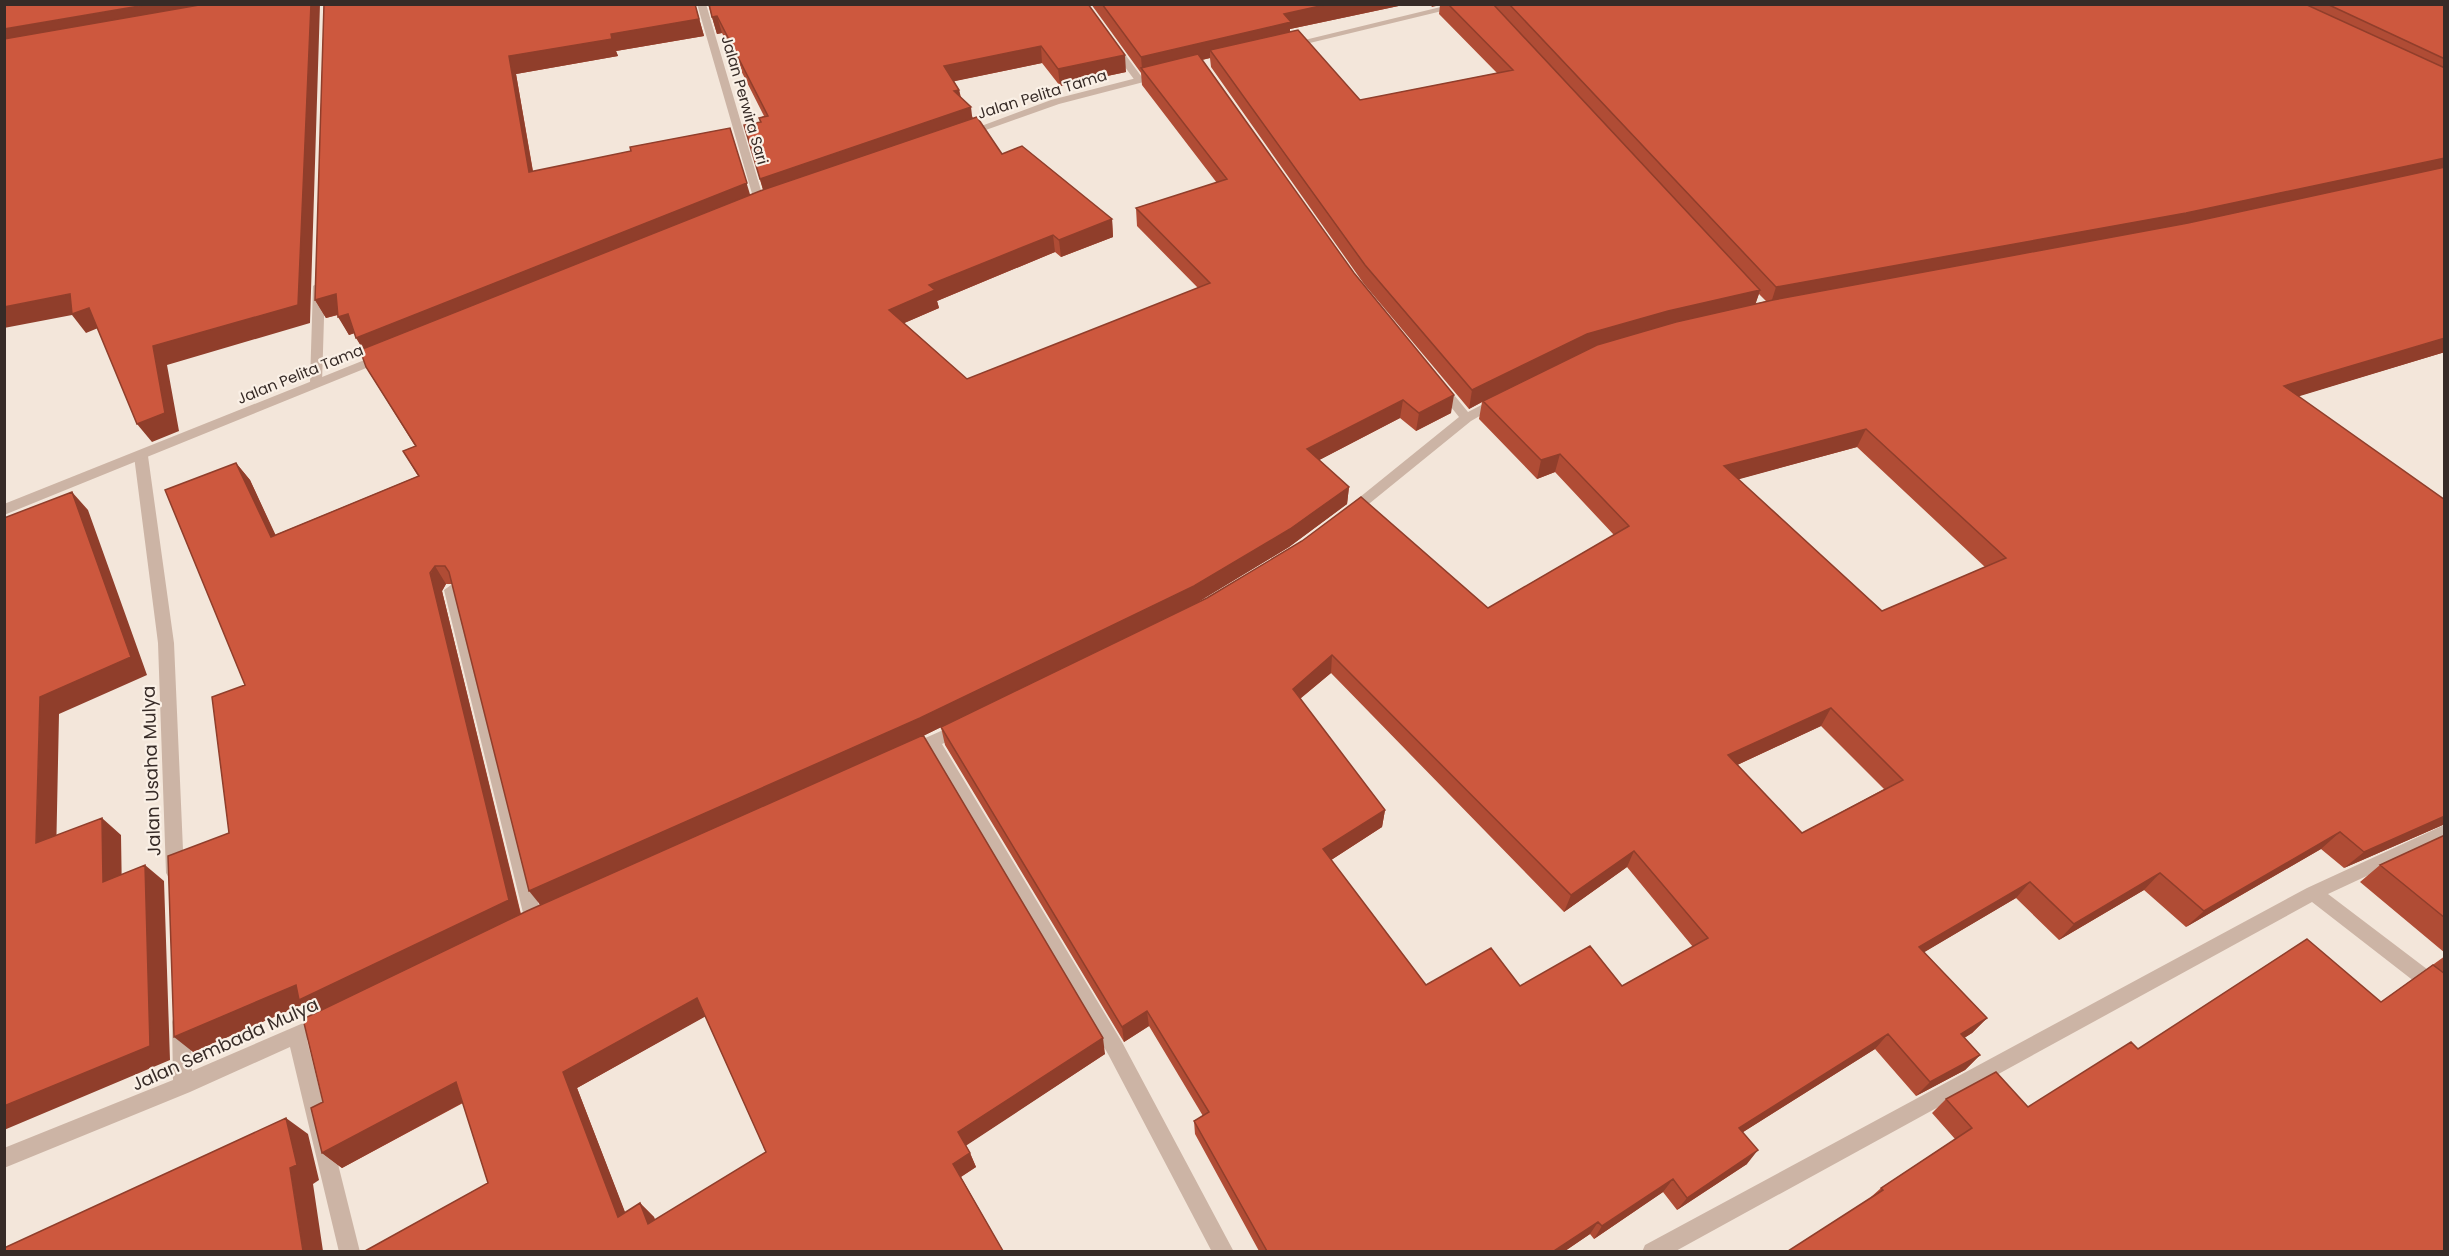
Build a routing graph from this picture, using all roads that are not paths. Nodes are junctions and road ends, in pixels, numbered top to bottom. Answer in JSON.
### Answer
{"nodes":[{"id":1,"x":701,"y":4,"type":"edge"},
{"id":2,"x":1467,"y":4,"type":"edge"},
{"id":3,"x":1104,"y":33,"type":"edge"},
{"id":4,"x":1282,"y":46,"type":"edge"},
{"id":5,"x":1170,"y":72,"type":"edge"},
{"id":6,"x":1139,"y":80,"type":"junction"},
{"id":7,"x":957,"y":136,"type":"edge"},
{"id":8,"x":760,"y":205,"type":"edge"},
{"id":9,"x":319,"y":277,"type":"edge"},
{"id":10,"x":393,"y":352,"type":"edge"},
{"id":11,"x":1430,"y":375,"type":"edge"},
{"id":12,"x":316,"y":383,"type":"junction"},
{"id":13,"x":1516,"y":393,"type":"edge"},
{"id":14,"x":1466,"y":418,"type":"junction"},
{"id":15,"x":141,"y":456,"type":"junction"},
{"id":16,"x":4,"y":510,"type":"edge"},
{"id":17,"x":1341,"y":519,"type":"edge"},
{"id":18,"x":451,"y":590,"type":"edge"},
{"id":19,"x":975,"y":721,"type":"edge"},
{"id":20,"x":932,"y":742,"type":"junction"},
{"id":21,"x":900,"y":757,"type":"edge"},
{"id":22,"x":2445,"y":832,"type":"edge"},
{"id":23,"x":2313,"y":893,"type":"junction"},
{"id":24,"x":176,"y":894,"type":"edge"},
{"id":25,"x":534,"y":922,"type":"edge"},
{"id":26,"x":2445,"y":993,"type":"edge"},
{"id":27,"x":180,"y":1002,"type":"edge"},
{"id":28,"x":340,"y":1015,"type":"edge"},
{"id":29,"x":297,"y":1036,"type":"junction"},
{"id":30,"x":183,"y":1085,"type":"junction"},
{"id":31,"x":4,"y":1158,"type":"edge"},
{"id":32,"x":350,"y":1251,"type":"edge"},
{"id":33,"x":1224,"y":1251,"type":"edge"},
{"id":34,"x":1652,"y":1251,"type":"edge"}],
"edges":[{"from":1,"to":8,"type":"street","name":"Jalan Perwira Sari"},
{"from":2,"to":4,"type":"street"},
{"from":3,"to":6,"type":"street"},
{"from":5,"to":6,"type":"street","name":"Jalan Pelita Tama"},
{"from":6,"to":7,"type":"street","name":"Jalan Pelita Tama"},
{"from":9,"to":12,"type":"street"},
{"from":10,"to":12,"type":"street","name":"Jalan Pelita Tama"},
{"from":11,"to":14,"type":"street"},
{"from":12,"to":15,"type":"street","name":"Jalan Pelita Tama"},
{"from":13,"to":14,"type":"street"},
{"from":14,"to":17,"type":"street"},
{"from":15,"to":16,"type":"street","name":"Jalan Pelita Tama"},
{"from":15,"to":24,"type":"street","name":"Jalan Usaha Mulya"},
{"from":18,"to":25,"type":"street"},
{"from":19,"to":20,"type":"street"},
{"from":20,"to":21,"type":"street"},
{"from":20,"to":33,"type":"street"},
{"from":22,"to":23,"type":"street"},
{"from":23,"to":26,"type":"street"},
{"from":23,"to":34,"type":"street"},
{"from":27,"to":30,"type":"street"},
{"from":28,"to":29,"type":"street","name":"Jalan Sembada Mulya"},
{"from":29,"to":30,"type":"street","name":"Jalan Sembada Mulya"},
{"from":29,"to":32,"type":"street"},
{"from":30,"to":31,"type":"street","name":"Jalan Sembada Mulya"}]}
